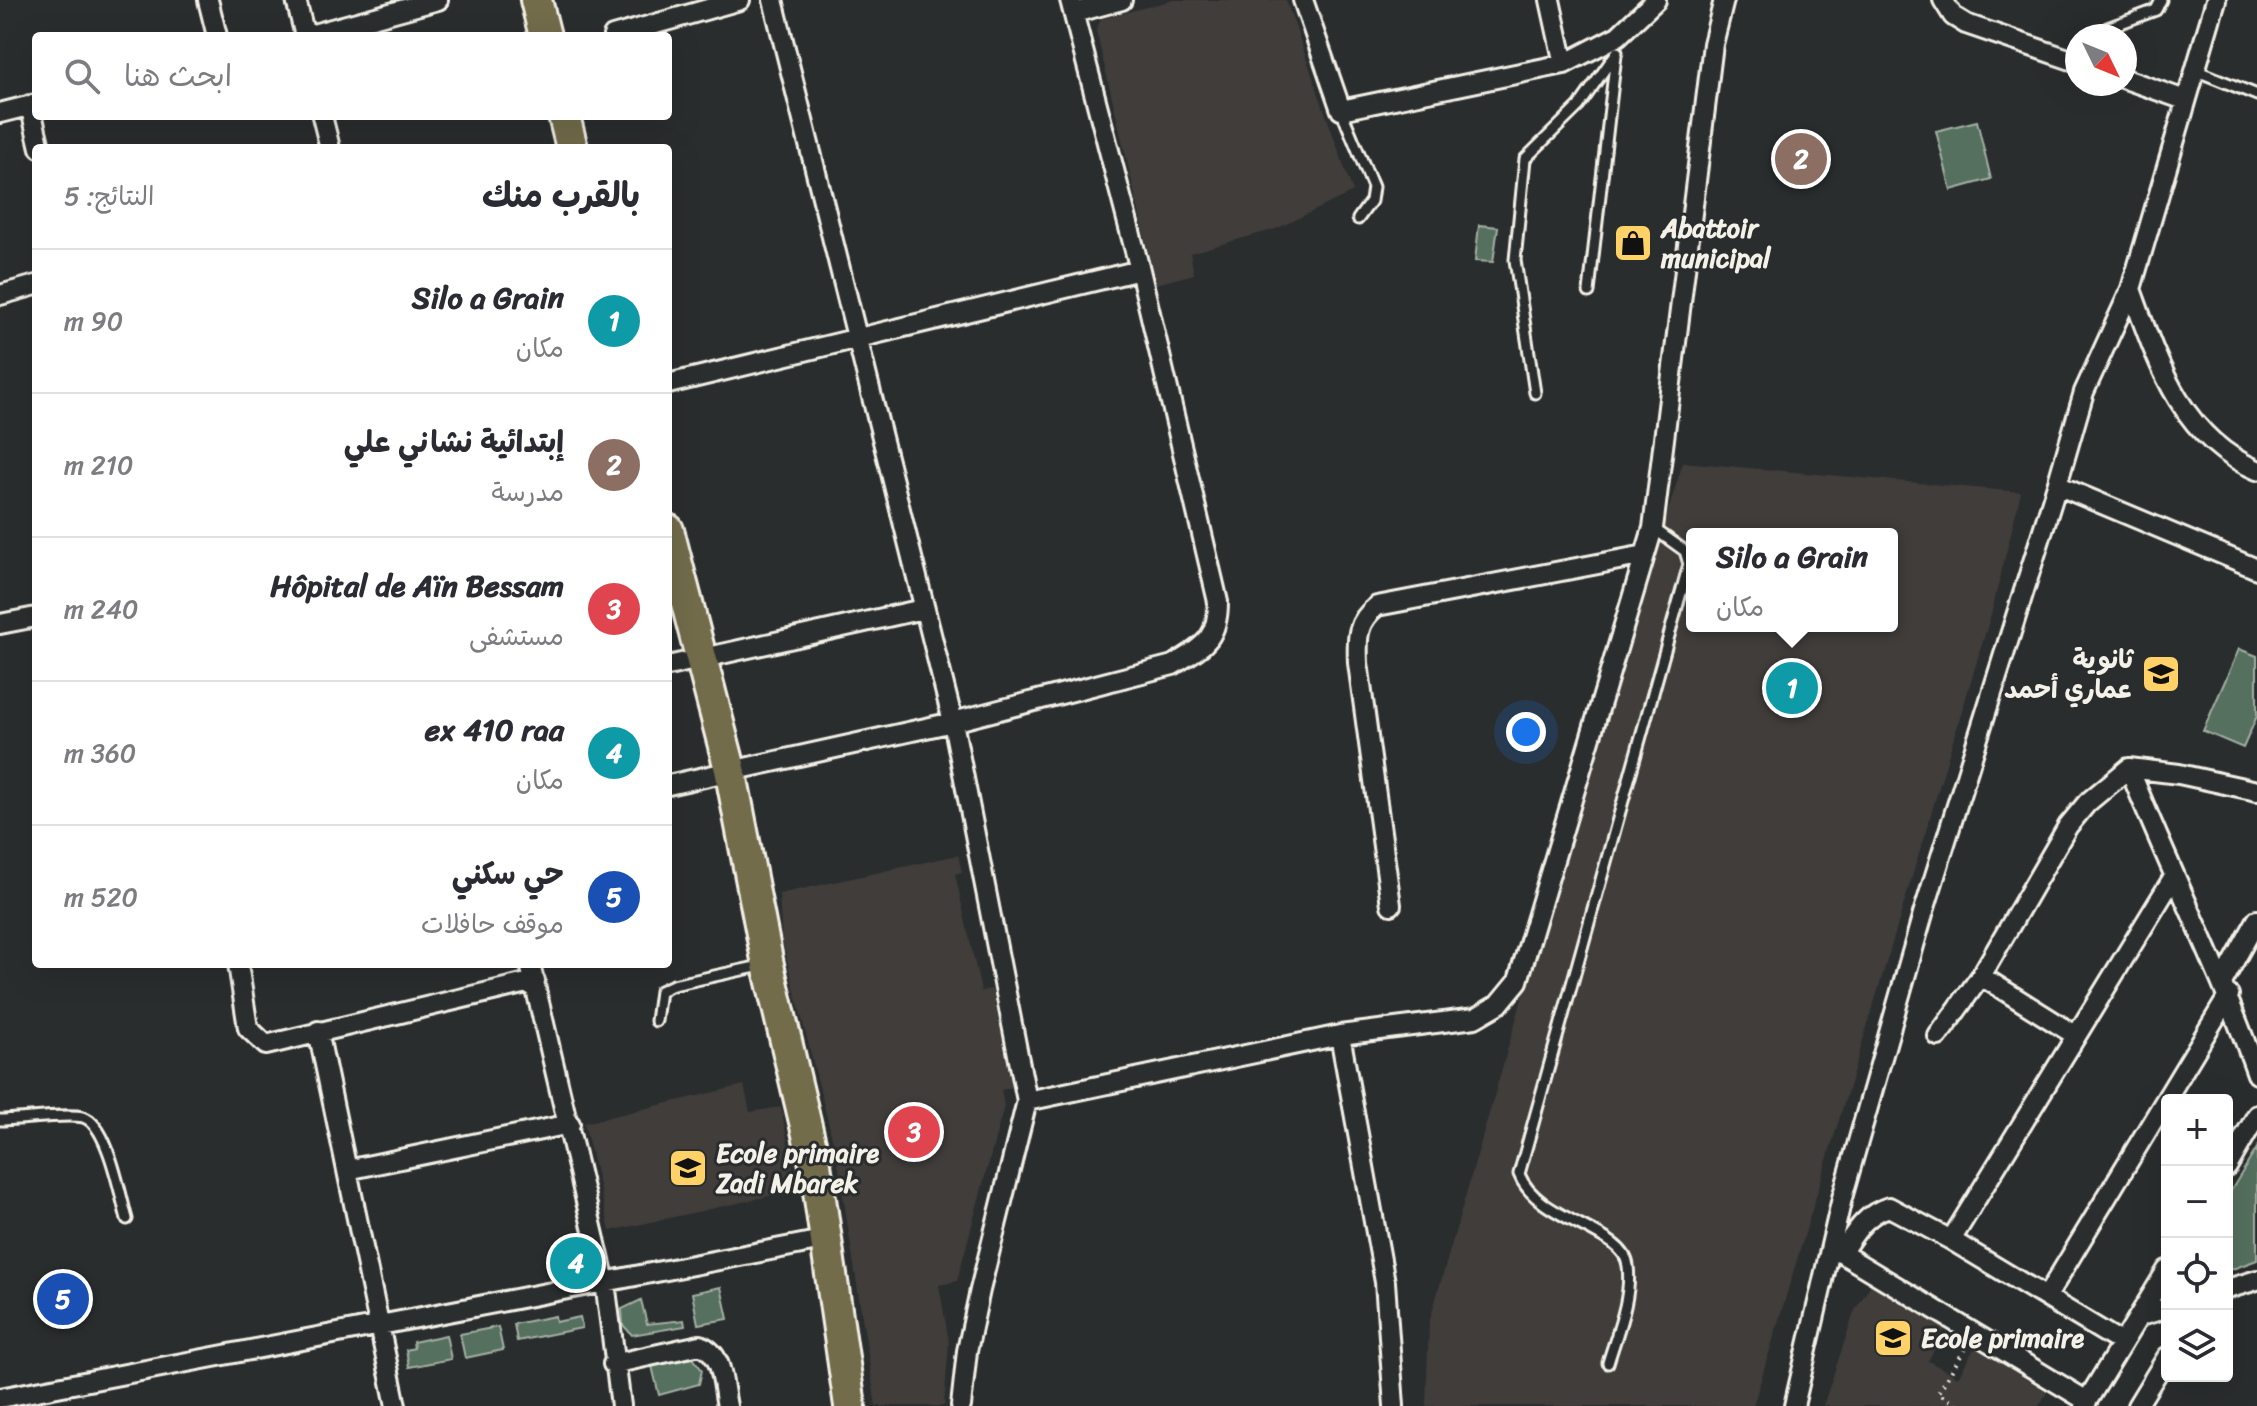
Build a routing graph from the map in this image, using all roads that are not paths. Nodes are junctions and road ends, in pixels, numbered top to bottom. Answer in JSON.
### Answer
{"nodes":[{"id":1,"x":208,"y":0,"type":"edge"},
{"id":2,"x":296,"y":0,"type":"edge"},
{"id":3,"x":438,"y":0,"type":"edge"},
{"id":4,"x":536,"y":0,"type":"edge"},
{"id":5,"x":740,"y":0,"type":"edge"},
{"id":6,"x":773,"y":0,"type":"edge"},
{"id":7,"x":1122,"y":0,"type":"edge"},
{"id":8,"x":1303,"y":0,"type":"edge"},
{"id":9,"x":1550,"y":0,"type":"edge"},
{"id":10,"x":1656,"y":0,"type":"edge"},
{"id":11,"x":1724,"y":0,"type":"edge"},
{"id":12,"x":1943,"y":0,"type":"edge"},
{"id":13,"x":2161,"y":0,"type":"edge"},
{"id":14,"x":2216,"y":0,"type":"edge"},
{"id":15,"x":1072,"y":7,"type":"edge"},
{"id":16,"x":2118,"y":24,"type":"edge"},
{"id":17,"x":216,"y":32,"type":"edge"},
{"id":18,"x":305,"y":32,"type":"edge"},
{"id":19,"x":321,"y":32,"type":"edge"},
{"id":20,"x":544,"y":32,"type":"edge"},
{"id":21,"x":627,"y":32,"type":"edge"},
{"id":22,"x":1617,"y":44,"type":"junction"},
{"id":23,"x":2065,"y":58,"type":"edge"},
{"id":24,"x":1564,"y":64,"type":"junction"},
{"id":25,"x":2195,"y":70,"type":"junction"},
{"id":26,"x":2137,"y":83,"type":"edge"},
{"id":27,"x":2257,"y":95,"type":"edge"},
{"id":28,"x":2185,"y":100,"type":"junction"},
{"id":29,"x":32,"y":104,"type":"edge"},
{"id":30,"x":1341,"y":110,"type":"junction"},
{"id":31,"x":0,"y":113,"type":"edge"},
{"id":32,"x":36,"y":120,"type":"edge"},
{"id":33,"x":323,"y":120,"type":"edge"},
{"id":34,"x":565,"y":120,"type":"edge"},
{"id":35,"x":39,"y":144,"type":"edge"},
{"id":36,"x":329,"y":144,"type":"edge"},
{"id":37,"x":571,"y":144,"type":"edge"},
{"id":38,"x":1358,"y":219,"type":"dead end"},
{"id":39,"x":1140,"y":270,"type":"junction"},
{"id":40,"x":32,"y":286,"type":"edge"},
{"id":41,"x":2131,"y":289,"type":"junction"},
{"id":42,"x":1589,"y":292,"type":"dead end"},
{"id":43,"x":0,"y":295,"type":"edge"},
{"id":44,"x":855,"y":340,"type":"junction"},
{"id":45,"x":672,"y":383,"type":"edge"},
{"id":46,"x":1535,"y":393,"type":"dead end"},
{"id":47,"x":2257,"y":470,"type":"edge"},
{"id":48,"x":2057,"y":485,"type":"junction"},
{"id":49,"x":1653,"y":528,"type":"junction"},
{"id":50,"x":672,"y":546,"type":"edge"},
{"id":51,"x":1686,"y":554,"type":"edge"},
{"id":52,"x":1645,"y":555,"type":"junction"},
{"id":53,"x":2257,"y":569,"type":"edge"},
{"id":54,"x":1686,"y":575,"type":"edge"},
{"id":55,"x":923,"y":609,"type":"junction"},
{"id":56,"x":32,"y":618,"type":"edge"},
{"id":57,"x":0,"y":624,"type":"edge"},
{"id":58,"x":700,"y":657,"type":"junction"},
{"id":59,"x":672,"y":665,"type":"edge"},
{"id":60,"x":953,"y":722,"type":"junction"},
{"id":61,"x":2129,"y":768,"type":"junction"},
{"id":62,"x":730,"y":769,"type":"junction"},
{"id":63,"x":672,"y":784,"type":"edge"},
{"id":64,"x":2257,"y":791,"type":"edge"},
{"id":65,"x":2173,"y":878,"type":"junction"},
{"id":66,"x":1391,"y":905,"type":"dead end"},
{"id":67,"x":2257,"y":920,"type":"edge"},
{"id":68,"x":768,"y":965,"type":"junction"},
{"id":69,"x":239,"y":968,"type":"edge"},
{"id":70,"x":532,"y":972,"type":"edge"},
{"id":71,"x":1981,"y":976,"type":"junction"},
{"id":72,"x":2226,"y":989,"type":"junction"},
{"id":73,"x":656,"y":1021,"type":"dead end"},
{"id":74,"x":318,"y":1031,"type":"junction"},
{"id":75,"x":1340,"y":1035,"type":"junction"},
{"id":76,"x":2075,"y":1035,"type":"junction"},
{"id":77,"x":1938,"y":1036,"type":"dead end"},
{"id":78,"x":2257,"y":1074,"type":"edge"},
{"id":79,"x":1027,"y":1101,"type":"junction"},
{"id":80,"x":2257,"y":1115,"type":"edge"},
{"id":81,"x":0,"y":1120,"type":"edge"},
{"id":82,"x":570,"y":1124,"type":"junction"},
{"id":83,"x":2228,"y":1166,"type":"edge"},
{"id":84,"x":347,"y":1170,"type":"junction"},
{"id":85,"x":127,"y":1219,"type":"dead end"},
{"id":86,"x":828,"y":1239,"type":"junction"},
{"id":87,"x":1951,"y":1240,"type":"junction"},
{"id":88,"x":1835,"y":1250,"type":"junction"},
{"id":89,"x":2161,"y":1280,"type":"edge"},
{"id":90,"x":2257,"y":1280,"type":"edge"},
{"id":91,"x":605,"y":1282,"type":"junction"},
{"id":92,"x":2233,"y":1287,"type":"edge"},
{"id":93,"x":2047,"y":1296,"type":"junction"},
{"id":94,"x":2161,"y":1310,"type":"edge"},
{"id":95,"x":2140,"y":1316,"type":"junction"},
{"id":96,"x":379,"y":1325,"type":"junction"},
{"id":97,"x":2122,"y":1343,"type":"junction"},
{"id":98,"x":1608,"y":1363,"type":"dead end"},
{"id":99,"x":613,"y":1364,"type":"junction"},
{"id":100,"x":2161,"y":1367,"type":"edge"},
{"id":101,"x":0,"y":1398,"type":"edge"},
{"id":102,"x":2086,"y":1404,"type":"edge"},
{"id":103,"x":396,"y":1406,"type":"edge"},
{"id":104,"x":621,"y":1406,"type":"edge"},
{"id":105,"x":727,"y":1406,"type":"edge"},
{"id":106,"x":850,"y":1406,"type":"edge"},
{"id":107,"x":961,"y":1406,"type":"edge"},
{"id":108,"x":1394,"y":1406,"type":"edge"},
{"id":109,"x":1794,"y":1406,"type":"edge"},
{"id":110,"x":2137,"y":1406,"type":"edge"}],
"edges":[{"from":1,"to":17,"type":"street"},
{"from":2,"to":18,"type":"street"},
{"from":3,"to":19,"type":"street"},
{"from":4,"to":20,"type":"main road"},
{"from":5,"to":21,"type":"street"},
{"from":6,"to":44,"type":"street"},
{"from":7,"to":15,"type":"street"},
{"from":8,"to":30,"type":"street"},
{"from":9,"to":24,"type":"street"},
{"from":10,"to":22,"type":"street"},
{"from":11,"to":49,"type":"street"},
{"from":12,"to":23,"type":"street"},
{"from":13,"to":16,"type":"lane"},
{"from":14,"to":25,"type":"street"},
{"from":15,"to":39,"type":"street"},
{"from":22,"to":24,"type":"street"},
{"from":22,"to":42,"type":"lane"},
{"from":22,"to":46,"type":"lane"},
{"from":24,"to":30,"type":"street"},
{"from":25,"to":27,"type":"lane"},
{"from":25,"to":28,"type":"street"},
{"from":26,"to":28,"type":"street"},
{"from":28,"to":41,"type":"street"},
{"from":29,"to":31,"type":"street"},
{"from":30,"to":38,"type":"lane"},
{"from":32,"to":35,"type":"street"},
{"from":33,"to":36,"type":"street"},
{"from":34,"to":37,"type":"main road"},
{"from":39,"to":44,"type":"street"},
{"from":39,"to":60,"type":"street"},
{"from":40,"to":43,"type":"street"},
{"from":41,"to":47,"type":"street"},
{"from":41,"to":48,"type":"street"},
{"from":44,"to":45,"type":"street"},
{"from":44,"to":55,"type":"street"},
{"from":48,"to":53,"type":"street"},
{"from":48,"to":88,"type":"street"},
{"from":49,"to":51,"type":"lane"},
{"from":49,"to":52,"type":"street"},
{"from":50,"to":58,"type":"main road"},
{"from":52,"to":66,"type":"street"},
{"from":52,"to":75,"type":"street"},
{"from":54,"to":98,"type":"lane"},
{"from":55,"to":58,"type":"street"},
{"from":55,"to":60,"type":"street"},
{"from":56,"to":57,"type":"street"},
{"from":58,"to":59,"type":"street"},
{"from":58,"to":62,"type":"main road"},
{"from":60,"to":62,"type":"street"},
{"from":60,"to":79,"type":"street"},
{"from":61,"to":64,"type":"street"},
{"from":61,"to":65,"type":"street"},
{"from":61,"to":71,"type":"street"},
{"from":62,"to":63,"type":"street"},
{"from":62,"to":68,"type":"main road"},
{"from":65,"to":72,"type":"street"},
{"from":65,"to":76,"type":"street"},
{"from":67,"to":72,"type":"street"},
{"from":68,"to":73,"type":"lane"},
{"from":68,"to":86,"type":"main road"},
{"from":69,"to":74,"type":"street"},
{"from":70,"to":74,"type":"street"},
{"from":70,"to":82,"type":"street"},
{"from":71,"to":76,"type":"street"},
{"from":71,"to":77,"type":"street"},
{"from":72,"to":78,"type":"street"},
{"from":72,"to":93,"type":"street"},
{"from":74,"to":84,"type":"street"},
{"from":75,"to":79,"type":"street"},
{"from":75,"to":108,"type":"street"},
{"from":76,"to":87,"type":"street"},
{"from":79,"to":107,"type":"street"},
{"from":80,"to":83,"type":"street"},
{"from":81,"to":85,"type":"lane"},
{"from":82,"to":84,"type":"street"},
{"from":82,"to":91,"type":"street"},
{"from":84,"to":96,"type":"street"},
{"from":86,"to":91,"type":"street"},
{"from":86,"to":106,"type":"main road"},
{"from":87,"to":88,"type":"street"},
{"from":87,"to":93,"type":"street"},
{"from":88,"to":102,"type":"street"},
{"from":88,"to":109,"type":"street"},
{"from":89,"to":95,"type":"street"},
{"from":90,"to":92,"type":"street"},
{"from":91,"to":96,"type":"street"},
{"from":91,"to":99,"type":"street"},
{"from":93,"to":97,"type":"street"},
{"from":94,"to":95,"type":"street"},
{"from":95,"to":97,"type":"street"},
{"from":96,"to":101,"type":"street"},
{"from":96,"to":103,"type":"street"},
{"from":97,"to":102,"type":"street"},
{"from":99,"to":104,"type":"street"},
{"from":99,"to":105,"type":"street"},
{"from":100,"to":110,"type":"street"}]}
